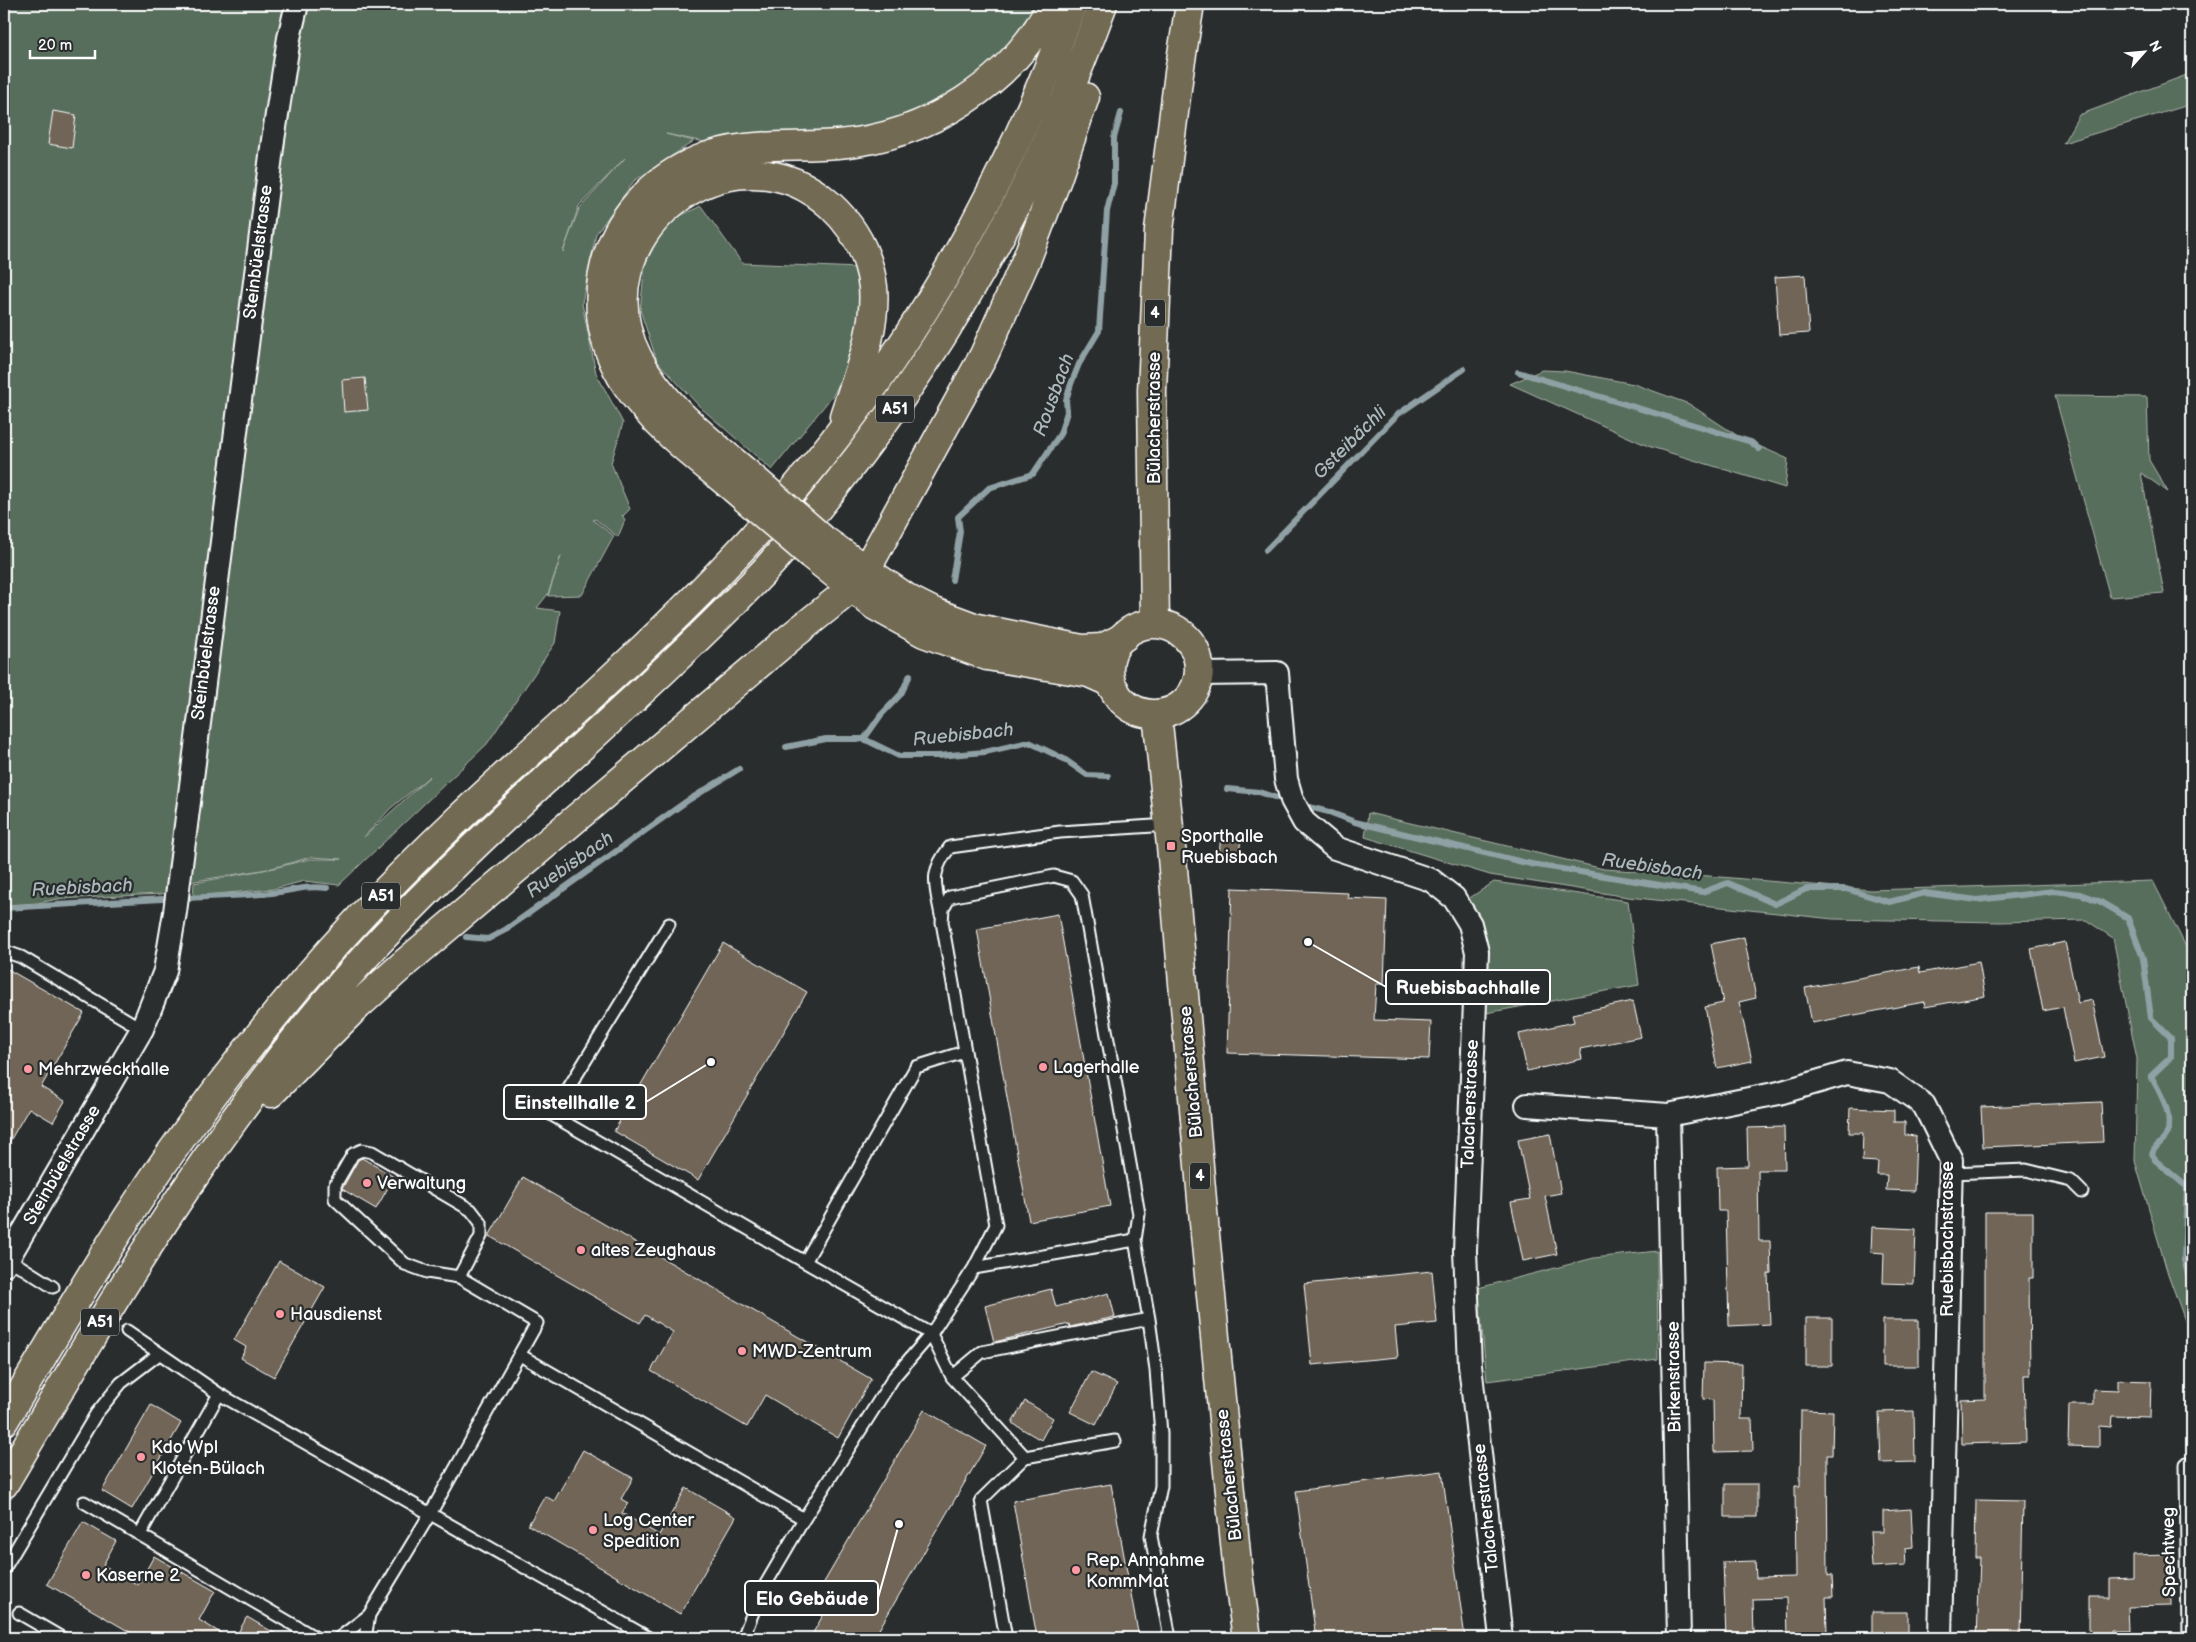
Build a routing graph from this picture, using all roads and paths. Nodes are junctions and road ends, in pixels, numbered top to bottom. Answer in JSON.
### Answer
{"nodes":[{"id":1,"x":297,"y":4,"type":"edge"},
{"id":2,"x":1052,"y":4,"type":"edge"},
{"id":3,"x":1073,"y":4,"type":"edge"},
{"id":4,"x":1103,"y":4,"type":"edge"},
{"id":5,"x":1113,"y":4,"type":"edge"},
{"id":6,"x":1190,"y":4,"type":"edge"},
{"id":7,"x":838,"y":436,"type":"junction"},
{"id":8,"x":740,"y":480,"type":"junction"},
{"id":9,"x":859,"y":579,"type":"junction"},
{"id":10,"x":1155,"y":624,"type":"junction"},
{"id":11,"x":1124,"y":636,"type":"junction"},
{"id":12,"x":1199,"y":674,"type":"junction"},
{"id":13,"x":1115,"y":690,"type":"junction"},
{"id":14,"x":1157,"y":714,"type":"junction"},
{"id":15,"x":1169,"y":825,"type":"junction"},
{"id":16,"x":942,"y":922,"type":"junction"},
{"id":17,"x":669,"y":924,"type":"dead end"},
{"id":18,"x":4,"y":951,"type":"edge"},
{"id":19,"x":142,"y":1029,"type":"junction"},
{"id":20,"x":964,"y":1052,"type":"junction"},
{"id":21,"x":1528,"y":1104,"type":"dead end"},
{"id":22,"x":1668,"y":1115,"type":"junction"},
{"id":23,"x":202,"y":1163,"type":"junction"},
{"id":24,"x":1951,"y":1173,"type":"junction"},
{"id":25,"x":2082,"y":1192,"type":"dead end"},
{"id":26,"x":1135,"y":1240,"type":"junction"},
{"id":27,"x":6,"y":1261,"type":"edge"},
{"id":28,"x":805,"y":1262,"type":"junction"},
{"id":29,"x":974,"y":1268,"type":"junction"},
{"id":30,"x":459,"y":1277,"type":"junction"},
{"id":31,"x":53,"y":1287,"type":"dead end"},
{"id":32,"x":1149,"y":1319,"type":"junction"},
{"id":33,"x":126,"y":1331,"type":"dead end"},
{"id":34,"x":931,"y":1334,"type":"junction"},
{"id":35,"x":159,"y":1354,"type":"junction"},
{"id":36,"x":520,"y":1355,"type":"junction"},
{"id":37,"x":952,"y":1377,"type":"junction"},
{"id":38,"x":219,"y":1394,"type":"junction"},
{"id":39,"x":4,"y":1422,"type":"edge"},
{"id":40,"x":1115,"y":1441,"type":"dead end"},
{"id":41,"x":1024,"y":1457,"type":"junction"},
{"id":42,"x":2186,"y":1464,"type":"dead end"},
{"id":43,"x":4,"y":1484,"type":"edge"},
{"id":44,"x":84,"y":1502,"type":"dead end"},
{"id":45,"x":430,"y":1514,"type":"junction"},
{"id":46,"x":804,"y":1519,"type":"junction"},
{"id":47,"x":140,"y":1534,"type":"junction"},
{"id":48,"x":4,"y":1569,"type":"edge"},
{"id":49,"x":19,"y":1613,"type":"dead end"},
{"id":50,"x":369,"y":1615,"type":"junction"},
{"id":51,"x":62,"y":1638,"type":"edge"},
{"id":52,"x":316,"y":1638,"type":"edge"},
{"id":53,"x":339,"y":1638,"type":"edge"},
{"id":54,"x":365,"y":1638,"type":"edge"},
{"id":55,"x":649,"y":1638,"type":"edge"},
{"id":56,"x":743,"y":1638,"type":"edge"},
{"id":57,"x":1006,"y":1638,"type":"edge"},
{"id":58,"x":1170,"y":1638,"type":"edge"},
{"id":59,"x":1248,"y":1638,"type":"edge"},
{"id":60,"x":1501,"y":1638,"type":"edge"},
{"id":61,"x":1679,"y":1638,"type":"edge"},
{"id":62,"x":1940,"y":1638,"type":"edge"},
{"id":63,"x":2188,"y":1638,"type":"edge"}],
"edges":[{"from":1,"to":19,"type":"street","name":"Steinbüelstrasse"},
{"from":2,"to":8,"type":"main road"},
{"from":3,"to":7,"type":"main road","number":"A51"},
{"from":4,"to":23,"type":"main road","number":"A51"},
{"from":5,"to":9,"type":"main road"},
{"from":6,"to":10,"type":"main road","name":"Bülacherstrasse","number":"4"},
{"from":7,"to":8,"type":"main road"},
{"from":7,"to":39,"type":"main road","number":"A51"},
{"from":8,"to":9,"type":"main road","bridge":true},
{"from":9,"to":11,"type":"main road"},
{"from":9,"to":13,"type":"main road"},
{"from":9,"to":23,"type":"main road"},
{"from":10,"to":11,"type":"main road"},
{"from":10,"to":12,"type":"main road"},
{"from":11,"to":13,"type":"main road"},
{"from":12,"to":14,"type":"main road"},
{"from":12,"to":60,"type":"street","name":"Talacherstrasse"},
{"from":13,"to":14,"type":"main road"},
{"from":14,"to":15,"type":"main road","name":"Bülacherstrasse","number":"4"},
{"from":15,"to":16,"type":"lane"},
{"from":15,"to":59,"type":"main road","name":"Bülacherstrasse","number":"4"},
{"from":16,"to":20,"type":"lane"},
{"from":16,"to":26,"type":"lane"},
{"from":17,"to":28,"type":"lane"},
{"from":18,"to":19,"type":"lane"},
{"from":19,"to":27,"type":"street","name":"Steinbüelstrasse"},
{"from":20,"to":28,"type":"lane"},
{"from":20,"to":29,"type":"lane"},
{"from":21,"to":22,"type":"street","name":"Ruebisbachstrasse"},
{"from":22,"to":24,"type":"street","name":"Ruebisbachstrasse"},
{"from":22,"to":61,"type":"street","name":"Birkenstrasse"},
{"from":23,"to":43,"type":"main road","number":"A51"},
{"from":24,"to":25,"type":"lane"},
{"from":24,"to":62,"type":"street","name":"Ruebisbachstrasse"},
{"from":26,"to":29,"type":"lane"},
{"from":26,"to":32,"type":"lane"},
{"from":27,"to":31,"type":"lane"},
{"from":28,"to":34,"type":"lane"},
{"from":29,"to":34,"type":"lane"},
{"from":30,"to":30,"type":"lane"},
{"from":30,"to":36,"type":"lane"},
{"from":32,"to":37,"type":"lane"},
{"from":32,"to":58,"type":"lane"},
{"from":33,"to":35,"type":"lane"},
{"from":34,"to":37,"type":"lane"},
{"from":34,"to":46,"type":"lane"},
{"from":35,"to":38,"type":"lane"},
{"from":35,"to":48,"type":"lane"},
{"from":36,"to":45,"type":"lane"},
{"from":36,"to":46,"type":"lane"},
{"from":37,"to":41,"type":"lane"},
{"from":38,"to":45,"type":"lane"},
{"from":38,"to":47,"type":"lane"},
{"from":40,"to":41,"type":"lane"},
{"from":41,"to":57,"type":"lane"},
{"from":42,"to":63,"type":"lane","name":"Spechtweg"},
{"from":44,"to":47,"type":"lane"},
{"from":45,"to":50,"type":"lane"},
{"from":45,"to":55,"type":"lane"},
{"from":46,"to":56,"type":"lane"},
{"from":47,"to":52,"type":"lane"},
{"from":49,"to":51,"type":"lane"},
{"from":50,"to":53,"type":"lane"},
{"from":50,"to":54,"type":"lane"}]}
